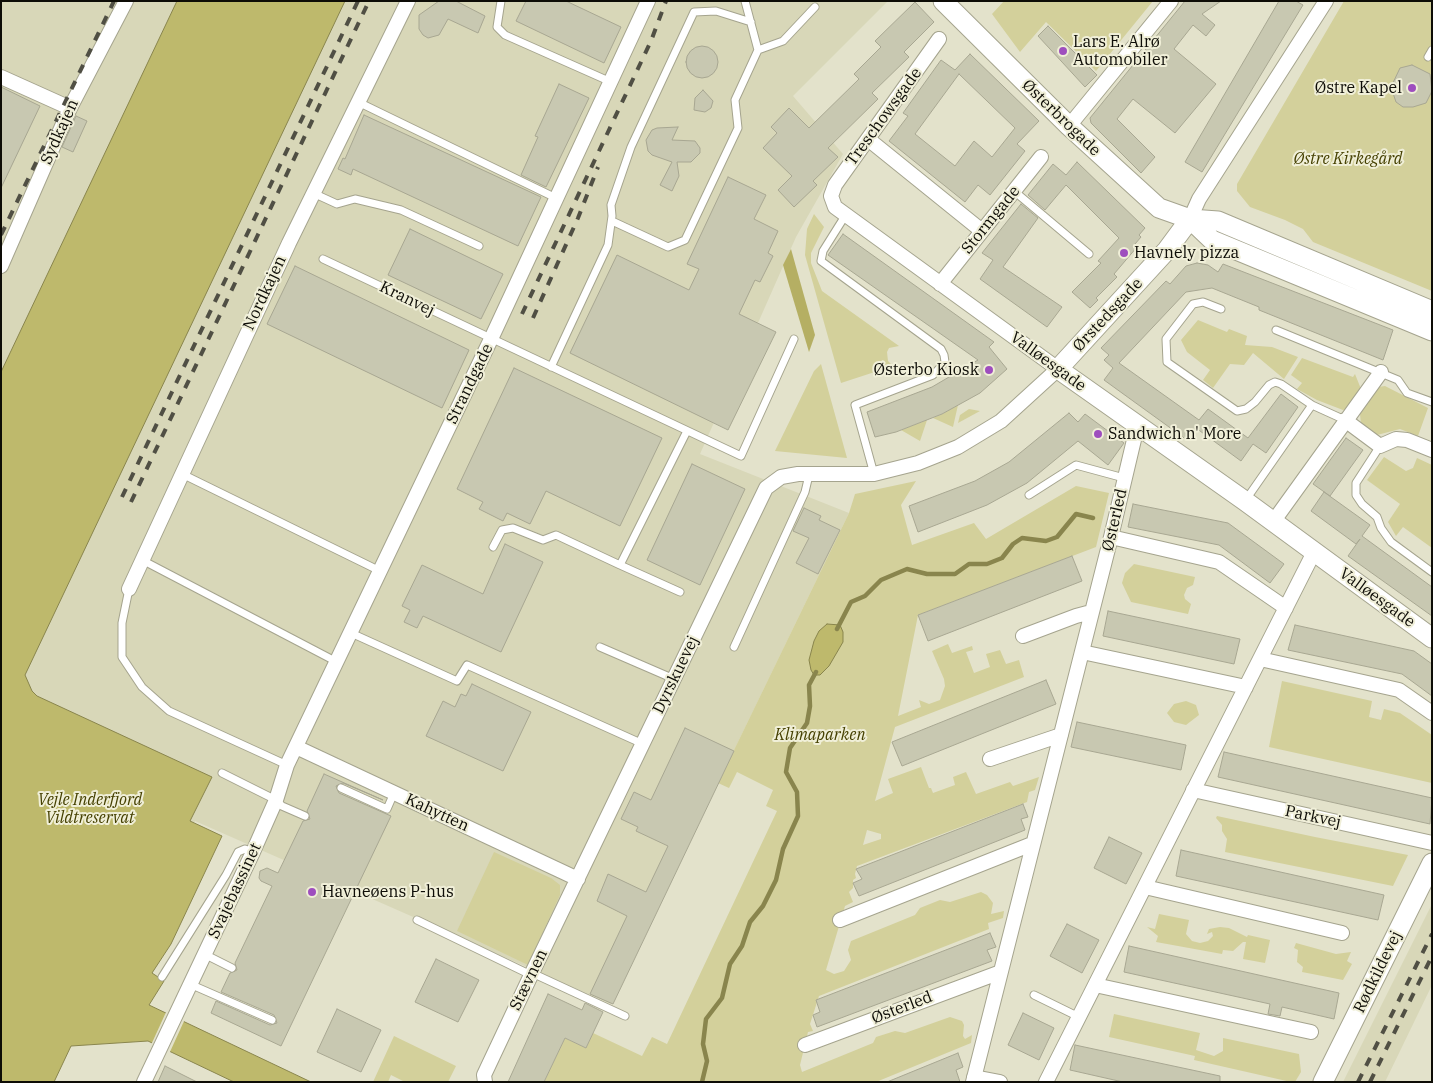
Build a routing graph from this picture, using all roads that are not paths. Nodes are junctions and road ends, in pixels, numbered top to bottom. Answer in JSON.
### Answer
{"nodes":[{"id":1,"x":126,"y":1,"type":"edge"},
{"id":2,"x":408,"y":1,"type":"edge"},
{"id":3,"x":501,"y":1,"type":"edge"},
{"id":4,"x":648,"y":1,"type":"edge"},
{"id":5,"x":744,"y":1,"type":"edge"},
{"id":6,"x":944,"y":1,"type":"edge"},
{"id":7,"x":1171,"y":1,"type":"edge"},
{"id":8,"x":1326,"y":1,"type":"edge"},
{"id":9,"x":814,"y":7,"type":"dead end"},
{"id":10,"x":750,"y":22,"type":"junction"},
{"id":11,"x":939,"y":39,"type":"dead end"},
{"id":12,"x":758,"y":50,"type":"junction"},
{"id":13,"x":1432,"y":50,"type":"edge"},
{"id":14,"x":1428,"y":57,"type":"dead end"},
{"id":15,"x":1,"y":77,"type":"edge"},
{"id":16,"x":611,"y":82,"type":"junction"},
{"id":17,"x":358,"y":102,"type":"junction"},
{"id":18,"x":70,"y":108,"type":"junction"},
{"id":19,"x":1069,"y":126,"type":"junction"},
{"id":20,"x":868,"y":139,"type":"junction"},
{"id":21,"x":1041,"y":157,"type":"dead end"},
{"id":22,"x":1014,"y":190,"type":"junction"},
{"id":23,"x":313,"y":193,"type":"junction"},
{"id":24,"x":831,"y":196,"type":"joint"},
{"id":25,"x":556,"y":198,"type":"junction"},
{"id":26,"x":845,"y":216,"type":"junction"},
{"id":27,"x":1190,"y":220,"type":"junction"},
{"id":28,"x":612,"y":221,"type":"junction"},
{"id":29,"x":982,"y":231,"type":"junction"},
{"id":30,"x":479,"y":246,"type":"dead end"},
{"id":31,"x":1089,"y":254,"type":"dead end"},
{"id":32,"x":323,"y":259,"type":"dead end"},
{"id":33,"x":1,"y":266,"type":"edge"},
{"id":34,"x":940,"y":284,"type":"junction"},
{"id":35,"x":1221,"y":309,"type":"dead end"},
{"id":36,"x":1432,"y":311,"type":"edge"},
{"id":37,"x":1276,"y":330,"type":"dead end"},
{"id":38,"x":1432,"y":331,"type":"edge"},
{"id":39,"x":491,"y":339,"type":"junction"},
{"id":40,"x":794,"y":339,"type":"dead end"},
{"id":41,"x":550,"y":368,"type":"junction"},
{"id":42,"x":1058,"y":369,"type":"junction"},
{"id":43,"x":1381,"y":372,"type":"junction"},
{"id":44,"x":1432,"y":402,"type":"edge"},
{"id":45,"x":1312,"y":405,"type":"junction"},
{"id":46,"x":1345,"y":420,"type":"junction"},
{"id":47,"x":1137,"y":427,"type":"junction"},
{"id":48,"x":687,"y":431,"type":"junction"},
{"id":49,"x":1380,"y":446,"type":"junction"},
{"id":50,"x":1432,"y":450,"type":"edge"},
{"id":51,"x":182,"y":474,"type":"junction"},
{"id":52,"x":874,"y":474,"type":"junction"},
{"id":53,"x":810,"y":475,"type":"junction"},
{"id":54,"x":781,"y":477,"type":"joint"},
{"id":55,"x":1124,"y":478,"type":"junction"},
{"id":56,"x":1029,"y":495,"type":"dead end"},
{"id":57,"x":1245,"y":501,"type":"junction"},
{"id":58,"x":1273,"y":522,"type":"junction"},
{"id":59,"x":1111,"y":537,"type":"junction"},
{"id":60,"x":493,"y":547,"type":"dead end"},
{"id":61,"x":1314,"y":552,"type":"junction"},
{"id":62,"x":142,"y":560,"type":"junction"},
{"id":63,"x":620,"y":565,"type":"junction"},
{"id":64,"x":380,"y":571,"type":"junction"},
{"id":65,"x":1432,"y":572,"type":"edge"},
{"id":66,"x":129,"y":589,"type":"joint"},
{"id":67,"x":680,"y":592,"type":"dead end"},
{"id":68,"x":1286,"y":608,"type":"junction"},
{"id":69,"x":1091,"y":612,"type":"junction"},
{"id":70,"x":351,"y":633,"type":"junction"},
{"id":71,"x":1023,"y":636,"type":"dead end"},
{"id":72,"x":1432,"y":638,"type":"edge"},
{"id":73,"x":600,"y":647,"type":"dead end"},
{"id":74,"x":734,"y":647,"type":"dead end"},
{"id":75,"x":1082,"y":652,"type":"junction"},
{"id":76,"x":1260,"y":659,"type":"junction"},
{"id":77,"x":337,"y":662,"type":"junction"},
{"id":78,"x":674,"y":679,"type":"junction"},
{"id":79,"x":1246,"y":687,"type":"junction"},
{"id":80,"x":1432,"y":712,"type":"edge"},
{"id":81,"x":1061,"y":734,"type":"junction"},
{"id":82,"x":643,"y":745,"type":"junction"},
{"id":83,"x":296,"y":746,"type":"junction"},
{"id":84,"x":990,"y":759,"type":"dead end"},
{"id":85,"x":287,"y":765,"type":"junction"},
{"id":86,"x":222,"y":773,"type":"dead end"},
{"id":87,"x":341,"y":788,"type":"dead end"},
{"id":88,"x":1194,"y":790,"type":"junction"},
{"id":89,"x":394,"y":793,"type":"junction"},
{"id":90,"x":276,"y":800,"type":"junction"},
{"id":91,"x":305,"y":816,"type":"dead end"},
{"id":92,"x":1432,"y":843,"type":"edge"},
{"id":93,"x":1032,"y":844,"type":"junction"},
{"id":94,"x":253,"y":852,"type":"junction"},
{"id":95,"x":1432,"y":862,"type":"edge"},
{"id":96,"x":578,"y":879,"type":"junction"},
{"id":97,"x":1145,"y":887,"type":"junction"},
{"id":98,"x":417,"y":920,"type":"dead end"},
{"id":99,"x":840,"y":920,"type":"dead end"},
{"id":100,"x":1342,"y":933,"type":"dead end"},
{"id":101,"x":206,"y":955,"type":"junction"},
{"id":102,"x":232,"y":968,"type":"dead end"},
{"id":103,"x":998,"y":973,"type":"junction"},
{"id":104,"x":532,"y":974,"type":"junction"},
{"id":105,"x":162,"y":977,"type":"dead end"},
{"id":106,"x":192,"y":985,"type":"junction"},
{"id":107,"x":1095,"y":985,"type":"junction"},
{"id":108,"x":1034,"y":995,"type":"dead end"},
{"id":109,"x":625,"y":1016,"type":"dead end"},
{"id":110,"x":1079,"y":1017,"type":"junction"},
{"id":111,"x":272,"y":1020,"type":"dead end"},
{"id":112,"x":1311,"y":1032,"type":"dead end"},
{"id":113,"x":806,"y":1045,"type":"dead end"},
{"id":114,"x":973,"y":1079,"type":"edge"},
{"id":115,"x":144,"y":1082,"type":"edge"},
{"id":116,"x":485,"y":1082,"type":"edge"},
{"id":117,"x":1000,"y":1082,"type":"edge"},
{"id":118,"x":1046,"y":1082,"type":"edge"},
{"id":119,"x":1323,"y":1082,"type":"edge"}],
"edges":[{"from":1,"to":18,"type":"street","name":"Sydkajen"},
{"from":2,"to":17,"type":"street","name":"Nordkajen"},
{"from":3,"to":16,"type":"lane"},
{"from":4,"to":16,"type":"street","name":"Strandgade"},
{"from":5,"to":10,"type":"lane"},
{"from":6,"to":19,"type":"street","name":"Østerbrogade"},
{"from":7,"to":19,"type":"street"},
{"from":8,"to":27,"type":"street","name":"Ørstedsgade"},
{"from":9,"to":12,"type":"lane"},
{"from":10,"to":12,"type":"lane"},
{"from":10,"to":28,"type":"lane"},
{"from":11,"to":20,"type":"street","name":"Treschowsgade"},
{"from":12,"to":28,"type":"lane"},
{"from":13,"to":14,"type":"lane"},
{"from":15,"to":18,"type":"street"},
{"from":16,"to":25,"type":"street","name":"Strandgade"},
{"from":17,"to":23,"type":"street","name":"Nordkajen"},
{"from":17,"to":25,"type":"lane"},
{"from":18,"to":33,"type":"street","name":"Sydkajen"},
{"from":19,"to":27,"type":"street","name":"Østerbrogade"},
{"from":20,"to":24,"type":"street","name":"Treschowsgade"},
{"from":20,"to":29,"type":"street"},
{"from":21,"to":22,"type":"street","name":"Stormgade"},
{"from":22,"to":29,"type":"street","name":"Stormgade"},
{"from":22,"to":31,"type":"lane"},
{"from":23,"to":30,"type":"lane"},
{"from":23,"to":51,"type":"street","name":"Nordkajen"},
{"from":24,"to":26,"type":"street","name":"Valløesgade"},
{"from":25,"to":39,"type":"street","name":"Strandgade"},
{"from":26,"to":34,"type":"street","name":"Valløesgade"},
{"from":26,"to":52,"type":"lane"},
{"from":27,"to":36,"type":"street","name":"Østerbrogade"},
{"from":27,"to":38,"type":"street","name":"Østerbrogade"},
{"from":27,"to":42,"type":"street","name":"Ørstedsgade"},
{"from":28,"to":41,"type":"lane"},
{"from":29,"to":34,"type":"street","name":"Stormgade"},
{"from":32,"to":39,"type":"lane","name":"Kranvej"},
{"from":34,"to":42,"type":"street","name":"Valløesgade"},
{"from":35,"to":45,"type":"lane"},
{"from":37,"to":43,"type":"lane"},
{"from":39,"to":41,"type":"lane","name":"Kranvej"},
{"from":39,"to":64,"type":"street","name":"Strandgade"},
{"from":40,"to":48,"type":"lane","name":"Kranvej"},
{"from":41,"to":48,"type":"lane","name":"Kranvej"},
{"from":42,"to":47,"type":"street","name":"Valløesgade"},
{"from":42,"to":52,"type":"street","name":"Ørstedsgade"},
{"from":43,"to":44,"type":"lane"},
{"from":43,"to":46,"type":"street"},
{"from":45,"to":46,"type":"lane"},
{"from":45,"to":57,"type":"lane"},
{"from":46,"to":49,"type":"street"},
{"from":46,"to":58,"type":"street"},
{"from":47,"to":55,"type":"street","name":"Østerled"},
{"from":47,"to":57,"type":"street","name":"Valløesgade"},
{"from":48,"to":63,"type":"lane"},
{"from":49,"to":50,"type":"street"},
{"from":49,"to":65,"type":"lane"},
{"from":51,"to":62,"type":"street","name":"Nordkajen"},
{"from":51,"to":64,"type":"lane"},
{"from":52,"to":53,"type":"street","name":"Ørstedsgade"},
{"from":53,"to":54,"type":"street","name":"Ørstedsgade"},
{"from":53,"to":74,"type":"lane"},
{"from":54,"to":78,"type":"street","name":"Dyrskuevej"},
{"from":55,"to":56,"type":"lane"},
{"from":55,"to":59,"type":"street","name":"Østerled"},
{"from":57,"to":58,"type":"street","name":"Valløesgade"},
{"from":58,"to":61,"type":"street","name":"Valløesgade"},
{"from":59,"to":68,"type":"street"},
{"from":59,"to":69,"type":"street","name":"Østerled"},
{"from":60,"to":63,"type":"lane"},
{"from":61,"to":68,"type":"street"},
{"from":61,"to":72,"type":"street","name":"Valløesgade"},
{"from":62,"to":66,"type":"street","name":"Nordkajen"},
{"from":62,"to":77,"type":"lane"},
{"from":63,"to":67,"type":"lane"},
{"from":64,"to":70,"type":"street","name":"Strandgade"},
{"from":66,"to":85,"type":"lane"},
{"from":68,"to":76,"type":"street"},
{"from":69,"to":71,"type":"street"},
{"from":69,"to":75,"type":"street","name":"Østerled"},
{"from":70,"to":77,"type":"street","name":"Strandgade"},
{"from":70,"to":82,"type":"lane"},
{"from":73,"to":78,"type":"lane"},
{"from":75,"to":79,"type":"street"},
{"from":75,"to":81,"type":"street","name":"Østerled"},
{"from":76,"to":79,"type":"street"},
{"from":76,"to":80,"type":"street"},
{"from":77,"to":83,"type":"street","name":"Strandgade"},
{"from":78,"to":82,"type":"street","name":"Dyrskuevej"},
{"from":79,"to":88,"type":"street"},
{"from":81,"to":84,"type":"street"},
{"from":81,"to":93,"type":"street","name":"Østerled"},
{"from":82,"to":96,"type":"street","name":"Dyrskuevej"},
{"from":83,"to":85,"type":"street","name":"Strandgade"},
{"from":83,"to":89,"type":"street","name":"Kahytten"},
{"from":85,"to":90,"type":"street","name":"Svajebassinet"},
{"from":86,"to":90,"type":"lane"},
{"from":87,"to":89,"type":"lane"},
{"from":88,"to":92,"type":"street","name":"Parkvej"},
{"from":88,"to":97,"type":"street"},
{"from":89,"to":96,"type":"street","name":"Kahytten"},
{"from":90,"to":91,"type":"lane"},
{"from":90,"to":94,"type":"street","name":"Svajebassinet"},
{"from":93,"to":99,"type":"street"},
{"from":93,"to":103,"type":"street","name":"Østerled"},
{"from":94,"to":101,"type":"street","name":"Svajebassinet"},
{"from":94,"to":105,"type":"lane"},
{"from":95,"to":119,"type":"street","name":"Rødkildevej"},
{"from":96,"to":104,"type":"street","name":"Stævnen"},
{"from":97,"to":100,"type":"street"},
{"from":97,"to":107,"type":"street"},
{"from":98,"to":104,"type":"lane"},
{"from":101,"to":102,"type":"lane"},
{"from":101,"to":106,"type":"street","name":"Svajebassinet"},
{"from":103,"to":113,"type":"street","name":"Østerled"},
{"from":103,"to":114,"type":"street","name":"Østerled"},
{"from":104,"to":109,"type":"lane"},
{"from":104,"to":116,"type":"street","name":"Stævnen"},
{"from":106,"to":111,"type":"lane"},
{"from":106,"to":115,"type":"street","name":"Svajebassinet"},
{"from":107,"to":110,"type":"street"},
{"from":107,"to":112,"type":"street"},
{"from":108,"to":110,"type":"lane"},
{"from":110,"to":118,"type":"street"},
{"from":114,"to":117,"type":"street"}]}
